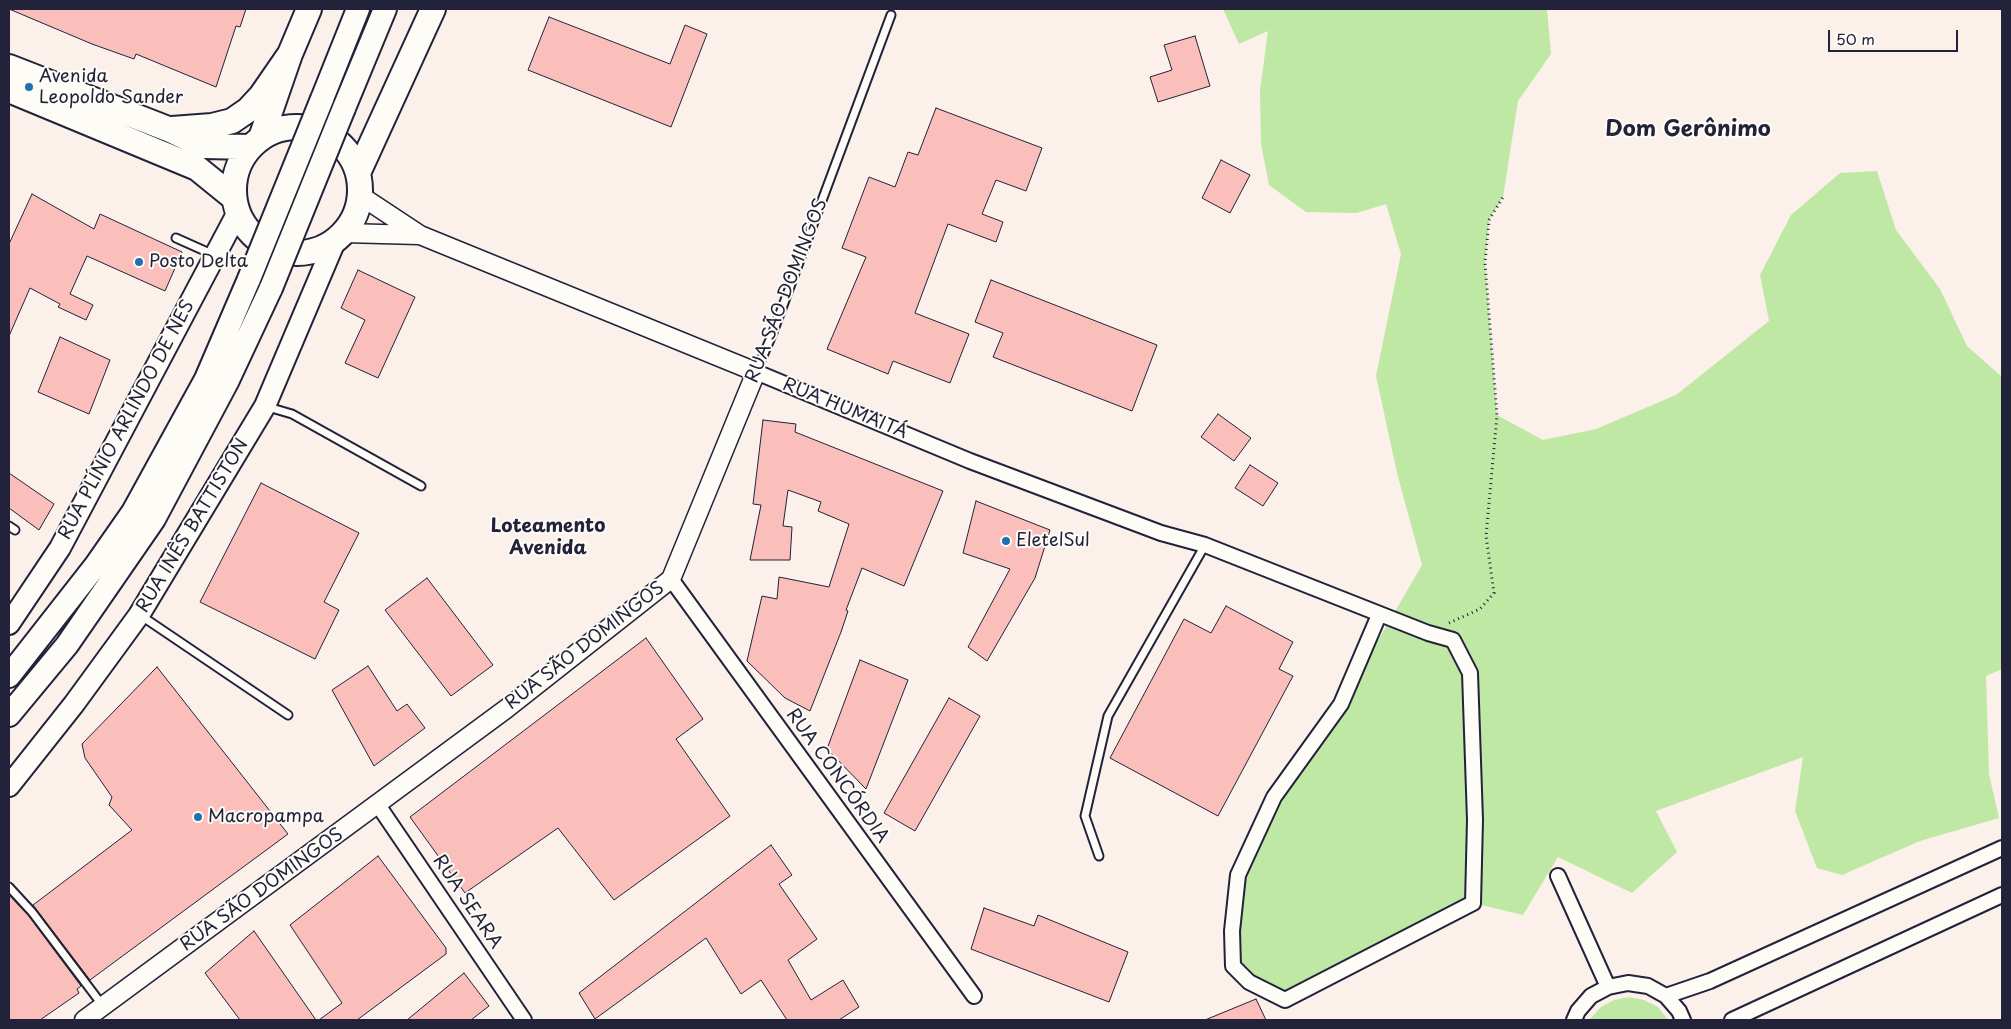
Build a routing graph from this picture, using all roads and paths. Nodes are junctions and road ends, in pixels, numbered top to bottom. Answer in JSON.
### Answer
{"nodes":[{"id":1,"x":309,"y":9,"type":"edge"},
{"id":2,"x":358,"y":9,"type":"edge"},
{"id":3,"x":385,"y":9,"type":"edge"},
{"id":4,"x":433,"y":9,"type":"edge"},
{"id":5,"x":891,"y":15,"type":"dead end"},
{"id":6,"x":290,"y":54,"type":"junction"},
{"id":7,"x":9,"y":67,"type":"edge"},
{"id":8,"x":9,"y":90,"type":"edge"},
{"id":9,"x":168,"y":129,"type":"junction"},
{"id":10,"x":256,"y":142,"type":"junction"},
{"id":11,"x":360,"y":185,"type":"junction"},
{"id":12,"x":1503,"y":197,"type":"dead end"},
{"id":13,"x":236,"y":205,"type":"junction"},
{"id":14,"x":420,"y":236,"type":"junction"},
{"id":15,"x":340,"y":237,"type":"junction"},
{"id":16,"x":176,"y":238,"type":"dead end"},
{"id":17,"x":216,"y":256,"type":"junction"},
{"id":18,"x":756,"y":372,"type":"junction"},
{"id":19,"x":265,"y":406,"type":"junction"},
{"id":20,"x":421,"y":486,"type":"dead end"},
{"id":21,"x":1205,"y":545,"type":"junction"},
{"id":22,"x":671,"y":578,"type":"junction"},
{"id":23,"x":140,"y":615,"type":"junction"},
{"id":24,"x":1380,"y":615,"type":"junction"},
{"id":25,"x":9,"y":624,"type":"edge"},
{"id":26,"x":1428,"y":633,"type":"junction"},
{"id":27,"x":9,"y":676,"type":"edge"},
{"id":28,"x":9,"y":715,"type":"edge"},
{"id":29,"x":288,"y":715,"type":"dead end"},
{"id":30,"x":9,"y":786,"type":"edge"},
{"id":31,"x":378,"y":805,"type":"junction"},
{"id":32,"x":2002,"y":848,"type":"edge"},
{"id":33,"x":1099,"y":856,"type":"dead end"},
{"id":34,"x":1558,"y":876,"type":"dead end"},
{"id":35,"x":9,"y":886,"type":"edge"},
{"id":36,"x":2002,"y":895,"type":"edge"},
{"id":37,"x":1608,"y":986,"type":"junction"},
{"id":38,"x":974,"y":996,"type":"dead end"},
{"id":39,"x":1666,"y":996,"type":"junction"},
{"id":40,"x":103,"y":1007,"type":"junction"},
{"id":41,"x":85,"y":1020,"type":"edge"},
{"id":42,"x":524,"y":1020,"type":"edge"},
{"id":43,"x":1574,"y":1020,"type":"edge"},
{"id":44,"x":1683,"y":1020,"type":"edge"},
{"id":45,"x":1732,"y":1020,"type":"edge"}],
"edges":[{"from":1,"to":6,"type":"highway"},
{"from":2,"to":27,"type":"main road","bridge":true},
{"from":3,"to":28,"type":"main road","bridge":true},
{"from":4,"to":11,"type":"highway"},
{"from":5,"to":18,"type":"lane","name":"RUA SÃO DOMINGOS"},
{"from":6,"to":9,"type":"highway"},
{"from":6,"to":10,"type":"highway"},
{"from":7,"to":9,"type":"highway"},
{"from":8,"to":13,"type":"highway"},
{"from":9,"to":10,"type":"highway"},
{"from":10,"to":11,"type":"highway"},
{"from":10,"to":13,"type":"highway"},
{"from":11,"to":14,"type":"street","name":"RUA HUMAITÁ"},
{"from":11,"to":15,"type":"highway"},
{"from":12,"to":26,"type":"path"},
{"from":13,"to":15,"type":"highway"},
{"from":13,"to":17,"type":"main road","name":"RUA PLÍNIO ARLINDO DE NES"},
{"from":14,"to":15,"type":"street","name":"RUA HUMAITÁ"},
{"from":14,"to":18,"type":"street","name":"RUA HUMAITÁ"},
{"from":15,"to":19,"type":"main road","name":"RUA INÊS BATTISTON"},
{"from":16,"to":17,"type":"lane"},
{"from":17,"to":25,"type":"main road","name":"RUA PLÍNIO ARLINDO DE NES"},
{"from":18,"to":21,"type":"street","name":"RUA HUMAITÁ"},
{"from":18,"to":22,"type":"street","name":"RUA SÃO DOMINGOS"},
{"from":19,"to":20,"type":"lane"},
{"from":19,"to":23,"type":"main road","name":"RUA INÊS BATTISTON"},
{"from":21,"to":24,"type":"street","name":"RUA HUMAITÁ"},
{"from":21,"to":33,"type":"lane"},
{"from":22,"to":31,"type":"street","name":"RUA SÃO DOMINGOS"},
{"from":22,"to":38,"type":"street","name":"RUA CONCÓRDIA"},
{"from":23,"to":29,"type":"lane"},
{"from":23,"to":30,"type":"main road","name":"RUA INÊS BATTISTON"},
{"from":24,"to":26,"type":"street","name":"RUA HUMAITÁ"},
{"from":24,"to":26,"type":"street","name":"RUA HUMAITÁ"},
{"from":31,"to":40,"type":"street","name":"RUA SÃO DOMINGOS"},
{"from":31,"to":42,"type":"street","name":"RUA SEARA"},
{"from":32,"to":39,"type":"street"},
{"from":34,"to":37,"type":"street"},
{"from":35,"to":40,"type":"lane"},
{"from":36,"to":45,"type":"street"},
{"from":37,"to":39,"type":"street"},
{"from":37,"to":43,"type":"street"},
{"from":39,"to":44,"type":"street"},
{"from":40,"to":41,"type":"street","name":"RUA SÃO DOMINGOS"}]}
